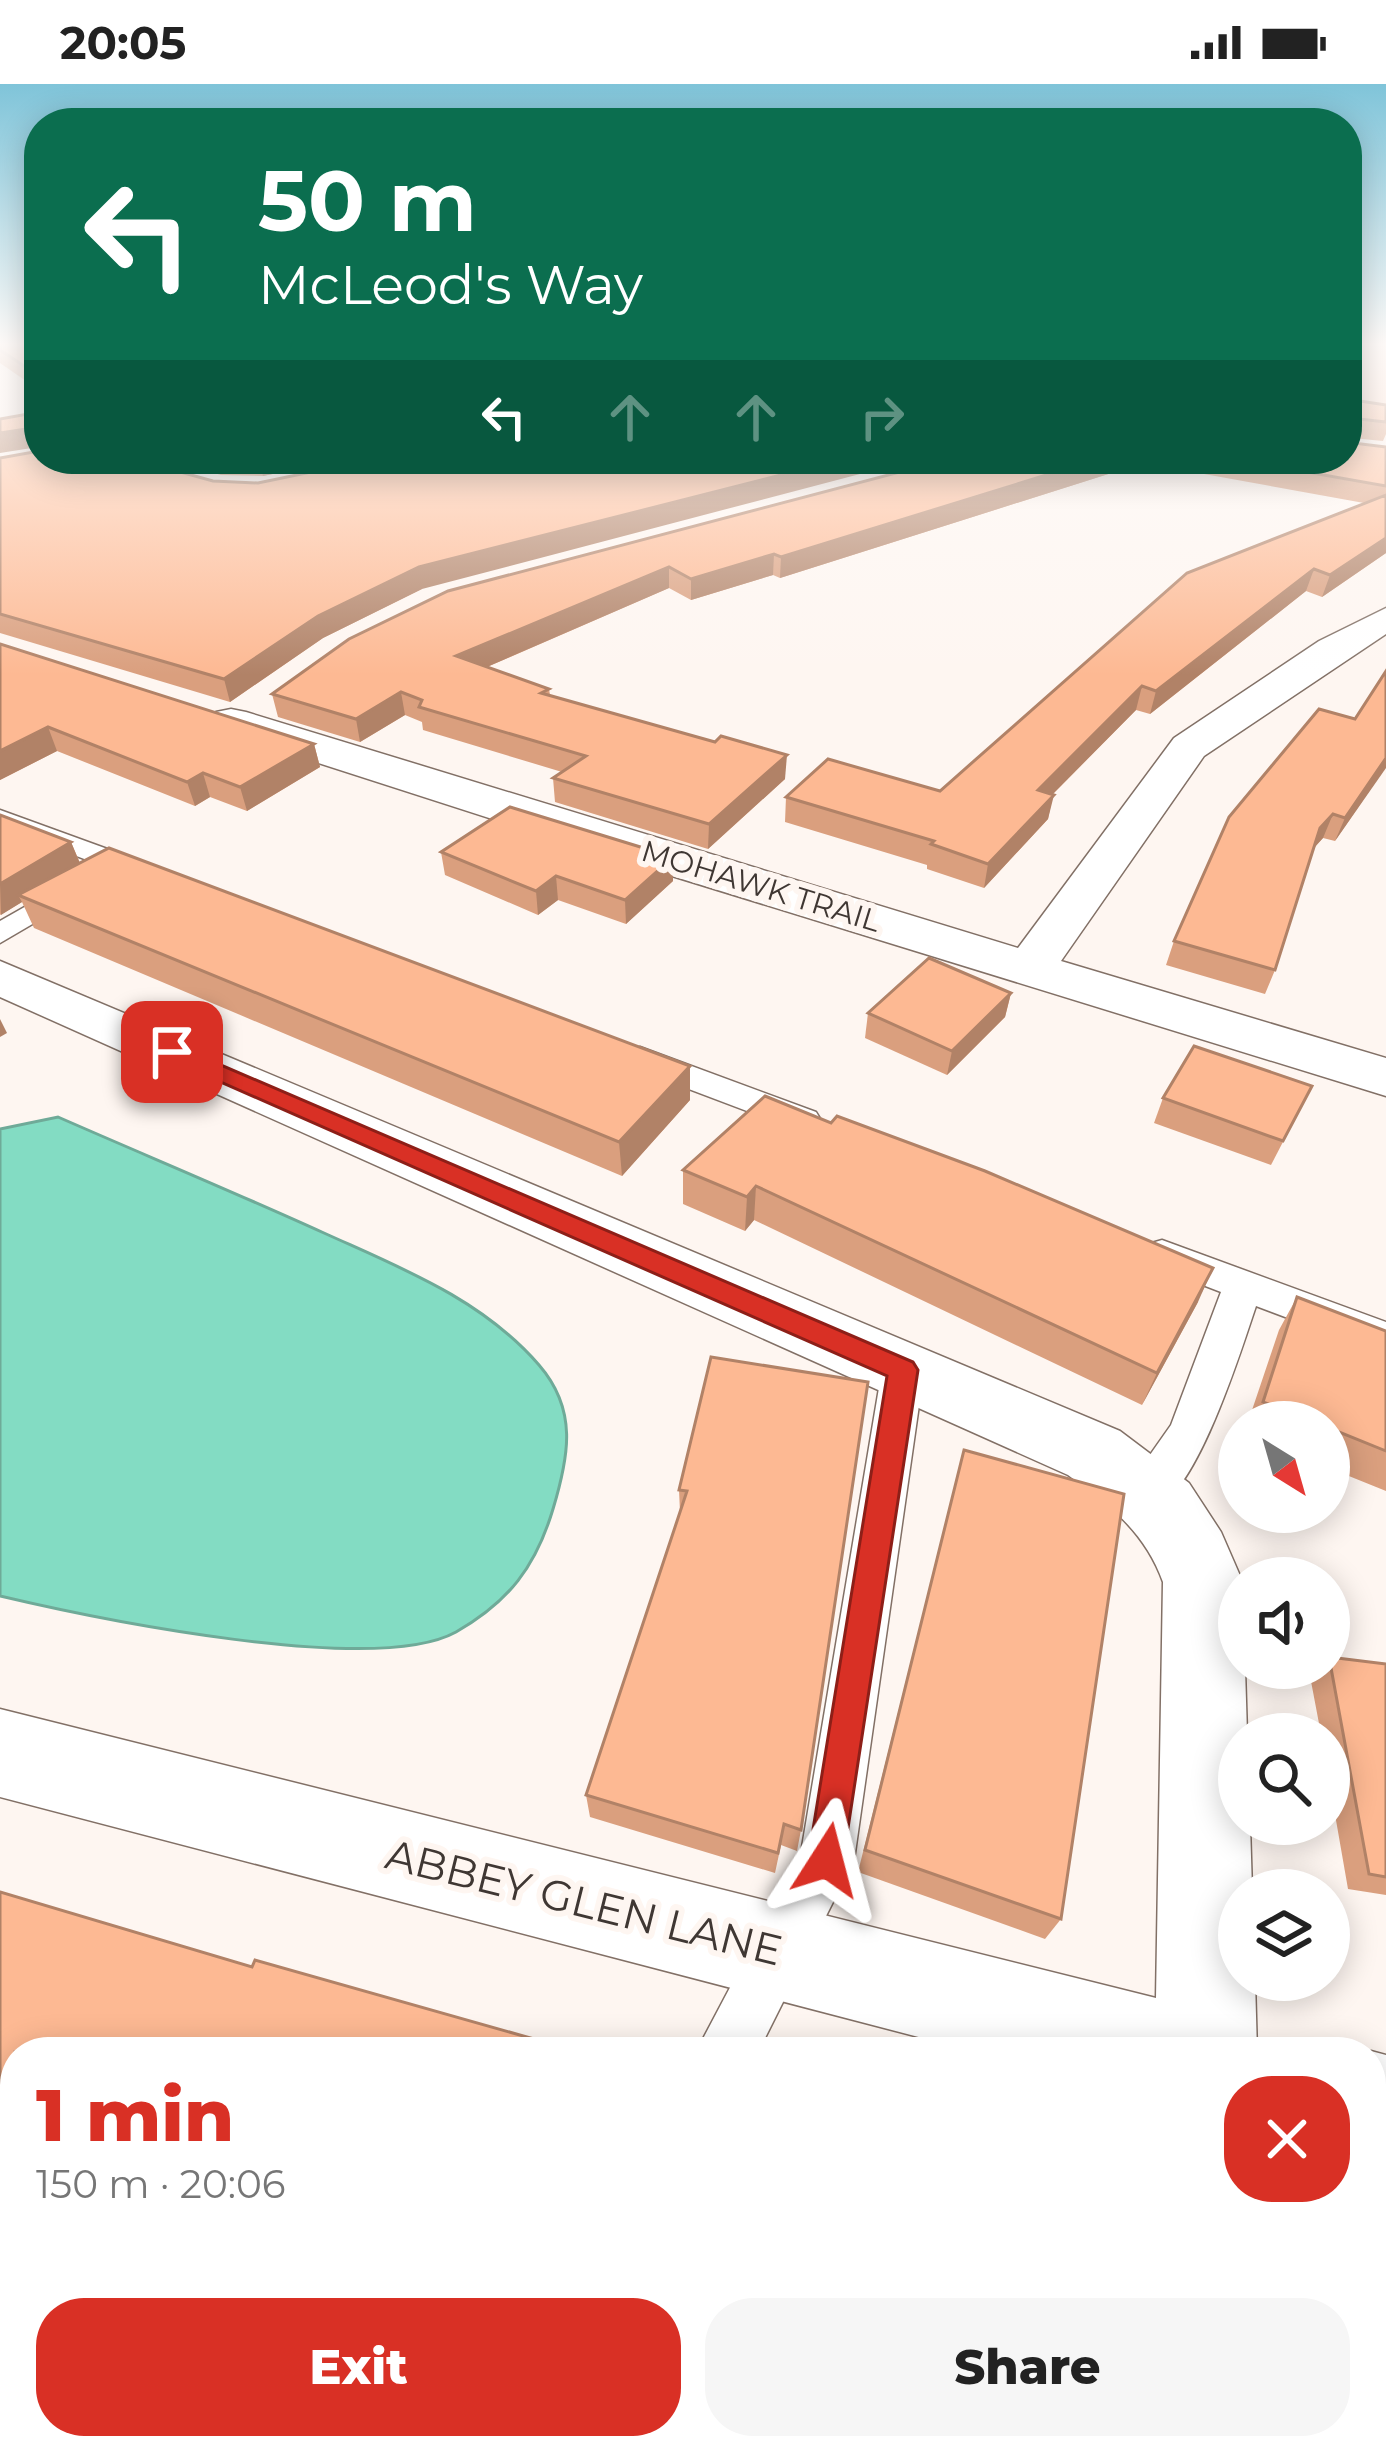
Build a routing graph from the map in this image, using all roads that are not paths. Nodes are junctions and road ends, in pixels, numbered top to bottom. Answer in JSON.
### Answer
{"nodes":[{"id":1,"x":1386,"y":619,"type":"edge"},
{"id":2,"x":1332,"y":649,"type":"junction"},
{"id":3,"x":1386,"y":660,"type":"edge"},
{"id":4,"x":234,"y":710,"type":"edge"},
{"id":5,"x":0,"y":818,"type":"edge"},
{"id":6,"x":116,"y":862,"type":"junction"},
{"id":7,"x":183,"y":886,"type":"edge"},
{"id":8,"x":0,"y":934,"type":"edge"},
{"id":9,"x":1031,"y":966,"type":"junction"},
{"id":10,"x":0,"y":976,"type":"edge"},
{"id":11,"x":603,"y":1044,"type":"edge"},
{"id":12,"x":1386,"y":1077,"type":"edge"},
{"id":13,"x":846,"y":1136,"type":"edge"},
{"id":14,"x":1133,"y":1244,"type":"edge"},
{"id":15,"x":1244,"y":1285,"type":"junction"},
{"id":16,"x":1386,"y":1339,"type":"edge"},
{"id":17,"x":903,"y":1370,"type":"junction"},
{"id":18,"x":1148,"y":1489,"type":"junction"},
{"id":19,"x":0,"y":1753,"type":"edge"},
{"id":20,"x":778,"y":1952,"type":"junction"},
{"id":21,"x":734,"y":2037,"type":"edge"},
{"id":22,"x":1110,"y":2037,"type":"edge"},
{"id":23,"x":1206,"y":2037,"type":"edge"}],
"edges":[{"from":1,"to":2,"type":"street"},
{"from":2,"to":3,"type":"street"},
{"from":2,"to":9,"type":"street"},
{"from":4,"to":9,"type":"street","name":"MOHAWK TRAIL"},
{"from":5,"to":6,"type":"lane"},
{"from":6,"to":7,"type":"lane"},
{"from":6,"to":8,"type":"lane"},
{"from":9,"to":12,"type":"street","name":"MOHAWK TRAIL"},
{"from":10,"to":17,"type":"street"},
{"from":11,"to":13,"type":"lane"},
{"from":14,"to":15,"type":"lane"},
{"from":15,"to":16,"type":"lane"},
{"from":15,"to":18,"type":"lane"},
{"from":17,"to":18,"type":"street"},
{"from":17,"to":20,"type":"lane"},
{"from":18,"to":23,"type":"street"},
{"from":19,"to":20,"type":"street","name":"ABBEY GLEN LANE"},
{"from":20,"to":21,"type":"lane"},
{"from":20,"to":22,"type":"street","name":"ABBEY GLEN LANE"}]}
